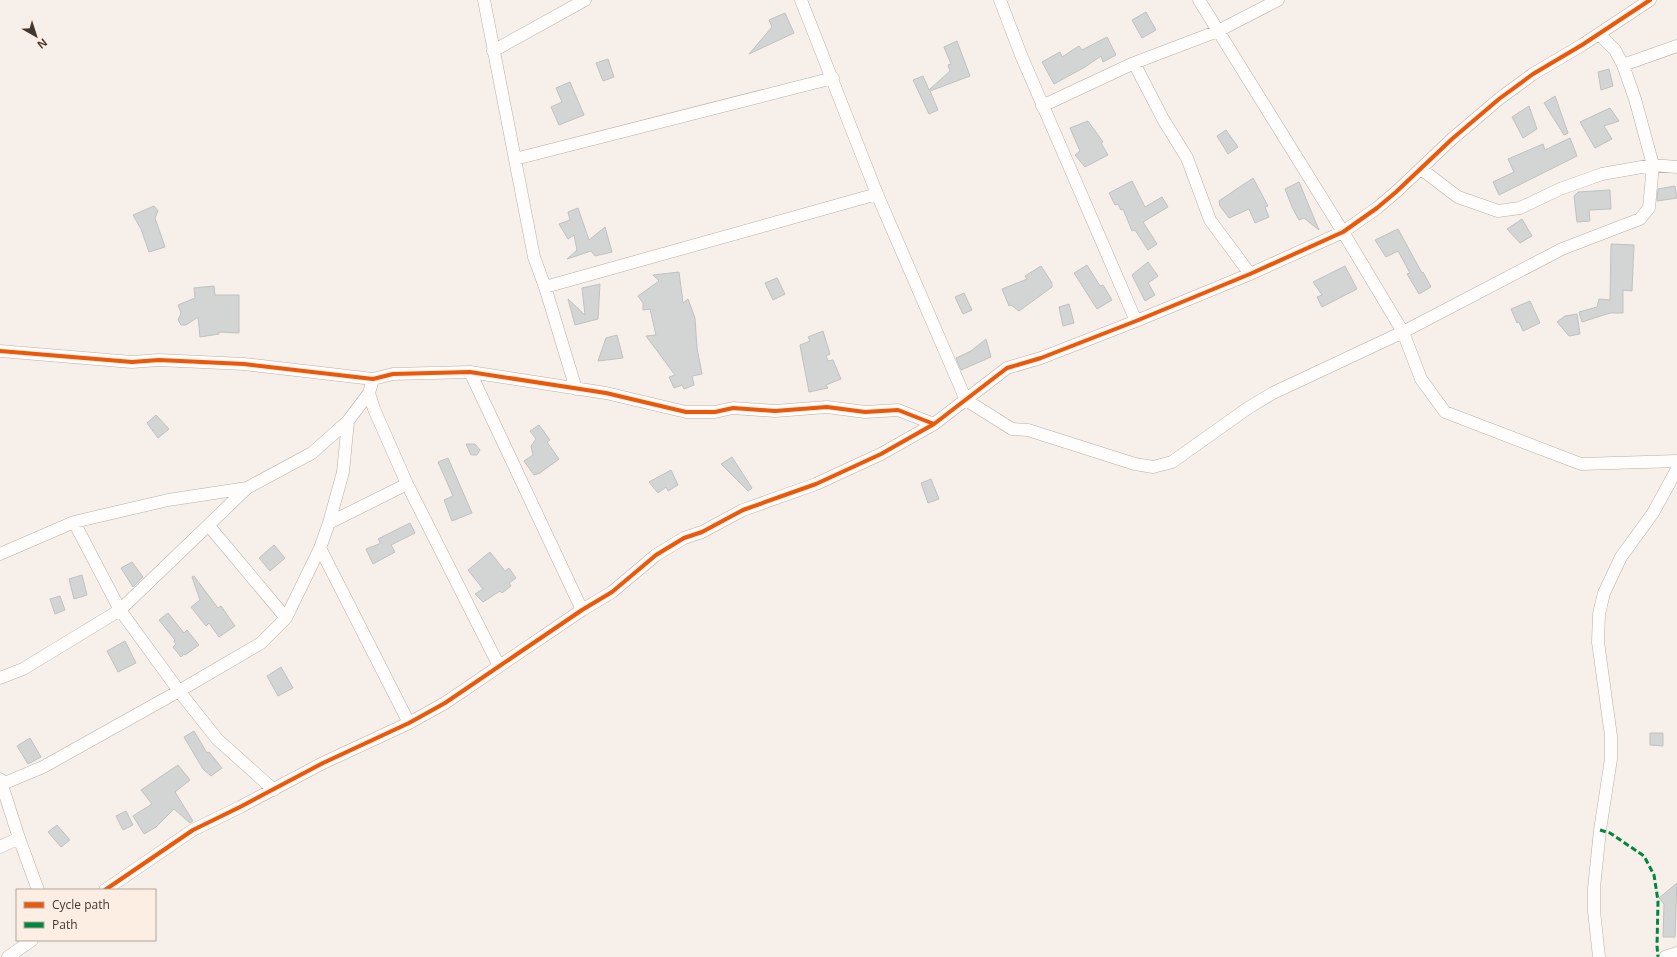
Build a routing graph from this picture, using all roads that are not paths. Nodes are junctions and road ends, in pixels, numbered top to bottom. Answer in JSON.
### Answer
{"nodes":[{"id":1,"x":484,"y":0,"type":"edge"},
{"id":2,"x":585,"y":0,"type":"edge"},
{"id":3,"x":801,"y":0,"type":"edge"},
{"id":4,"x":1000,"y":0,"type":"edge"},
{"id":5,"x":1199,"y":0,"type":"edge"},
{"id":6,"x":1278,"y":0,"type":"edge"},
{"id":7,"x":1650,"y":0,"type":"edge"},
{"id":8,"x":1218,"y":31,"type":"junction"},
{"id":9,"x":1599,"y":34,"type":"junction"},
{"id":10,"x":1677,"y":46,"type":"edge"},
{"id":11,"x":493,"y":51,"type":"junction"},
{"id":12,"x":1134,"y":63,"type":"junction"},
{"id":13,"x":1623,"y":65,"type":"junction"},
{"id":14,"x":833,"y":78,"type":"junction"},
{"id":15,"x":1042,"y":106,"type":"junction"},
{"id":16,"x":515,"y":160,"type":"junction"},
{"id":17,"x":1653,"y":165,"type":"junction"},
{"id":18,"x":1677,"y":167,"type":"edge"},
{"id":19,"x":1421,"y":169,"type":"junction"},
{"id":20,"x":877,"y":194,"type":"junction"},
{"id":21,"x":1343,"y":232,"type":"junction"},
{"id":22,"x":1250,"y":274,"type":"junction"},
{"id":23,"x":545,"y":287,"type":"junction"},
{"id":24,"x":1136,"y":321,"type":"junction"},
{"id":25,"x":1403,"y":332,"type":"junction"},
{"id":26,"x":0,"y":351,"type":"edge"},
{"id":27,"x":470,"y":372,"type":"junction"},
{"id":28,"x":373,"y":379,"type":"junction"},
{"id":29,"x":576,"y":389,"type":"junction"},
{"id":30,"x":369,"y":393,"type":"junction"},
{"id":31,"x":966,"y":400,"type":"junction"},
{"id":32,"x":348,"y":421,"type":"junction"},
{"id":33,"x":934,"y":424,"type":"junction"},
{"id":34,"x":1677,"y":461,"type":"edge"},
{"id":35,"x":1677,"y":469,"type":"edge"},
{"id":36,"x":407,"y":484,"type":"junction"},
{"id":37,"x":247,"y":488,"type":"junction"},
{"id":38,"x":74,"y":522,"type":"junction"},
{"id":39,"x":329,"y":523,"type":"junction"},
{"id":40,"x":209,"y":526,"type":"junction"},
{"id":41,"x":320,"y":548,"type":"junction"},
{"id":42,"x":0,"y":554,"type":"edge"},
{"id":43,"x":120,"y":610,"type":"junction"},
{"id":44,"x":582,"y":610,"type":"junction"},
{"id":45,"x":286,"y":618,"type":"junction"},
{"id":46,"x":499,"y":666,"type":"junction"},
{"id":47,"x":0,"y":678,"type":"edge"},
{"id":48,"x":179,"y":691,"type":"junction"},
{"id":49,"x":409,"y":723,"type":"junction"},
{"id":50,"x":1,"y":783,"type":"edge"},
{"id":51,"x":274,"y":790,"type":"junction"},
{"id":52,"x":19,"y":838,"type":"junction"},
{"id":53,"x":0,"y":847,"type":"edge"},
{"id":54,"x":38,"y":889,"type":"edge"},
{"id":55,"x":106,"y":889,"type":"edge"},
{"id":56,"x":31,"y":941,"type":"edge"},
{"id":57,"x":1677,"y":953,"type":"edge"},
{"id":58,"x":8,"y":957,"type":"edge"},
{"id":59,"x":1599,"y":957,"type":"edge"},
{"id":60,"x":1665,"y":957,"type":"edge"}],
"edges":[{"from":1,"to":11,"type":"street"},
{"from":2,"to":11,"type":"street"},
{"from":3,"to":14,"type":"street"},
{"from":4,"to":15,"type":"street"},
{"from":5,"to":8,"type":"street"},
{"from":6,"to":8,"type":"street"},
{"from":7,"to":9,"type":"street"},
{"from":8,"to":12,"type":"street"},
{"from":8,"to":21,"type":"street"},
{"from":9,"to":13,"type":"street"},
{"from":9,"to":19,"type":"street"},
{"from":10,"to":13,"type":"street"},
{"from":11,"to":16,"type":"street"},
{"from":12,"to":15,"type":"street"},
{"from":12,"to":22,"type":"street"},
{"from":13,"to":17,"type":"street"},
{"from":14,"to":16,"type":"street"},
{"from":14,"to":20,"type":"street"},
{"from":15,"to":24,"type":"street"},
{"from":16,"to":23,"type":"street"},
{"from":17,"to":18,"type":"street"},
{"from":17,"to":19,"type":"street"},
{"from":17,"to":25,"type":"street"},
{"from":19,"to":21,"type":"street"},
{"from":20,"to":23,"type":"street"},
{"from":20,"to":31,"type":"street"},
{"from":21,"to":22,"type":"street"},
{"from":21,"to":25,"type":"street"},
{"from":22,"to":24,"type":"street"},
{"from":23,"to":29,"type":"street"},
{"from":24,"to":31,"type":"street"},
{"from":25,"to":31,"type":"street"},
{"from":25,"to":34,"type":"street"},
{"from":26,"to":28,"type":"street"},
{"from":27,"to":28,"type":"street"},
{"from":27,"to":29,"type":"street"},
{"from":27,"to":44,"type":"street"},
{"from":28,"to":30,"type":"street"},
{"from":29,"to":33,"type":"street"},
{"from":30,"to":32,"type":"street"},
{"from":30,"to":36,"type":"street"},
{"from":31,"to":33,"type":"street"},
{"from":32,"to":37,"type":"street"},
{"from":32,"to":39,"type":"street"},
{"from":33,"to":44,"type":"street"},
{"from":35,"to":59,"type":"street"},
{"from":36,"to":39,"type":"street"},
{"from":36,"to":46,"type":"street"},
{"from":37,"to":38,"type":"street"},
{"from":37,"to":40,"type":"street"},
{"from":38,"to":42,"type":"street"},
{"from":38,"to":43,"type":"street"},
{"from":39,"to":41,"type":"street"},
{"from":40,"to":43,"type":"street"},
{"from":40,"to":45,"type":"street"},
{"from":41,"to":45,"type":"street"},
{"from":41,"to":49,"type":"street"},
{"from":43,"to":47,"type":"street"},
{"from":43,"to":48,"type":"street"},
{"from":44,"to":46,"type":"street"},
{"from":45,"to":48,"type":"street"},
{"from":46,"to":49,"type":"street"},
{"from":48,"to":50,"type":"street"},
{"from":48,"to":51,"type":"street"},
{"from":49,"to":51,"type":"street"},
{"from":50,"to":52,"type":"street"},
{"from":51,"to":55,"type":"street"},
{"from":52,"to":53,"type":"street"},
{"from":52,"to":54,"type":"street"},
{"from":56,"to":58,"type":"street"},
{"from":57,"to":60,"type":"street"}]}
